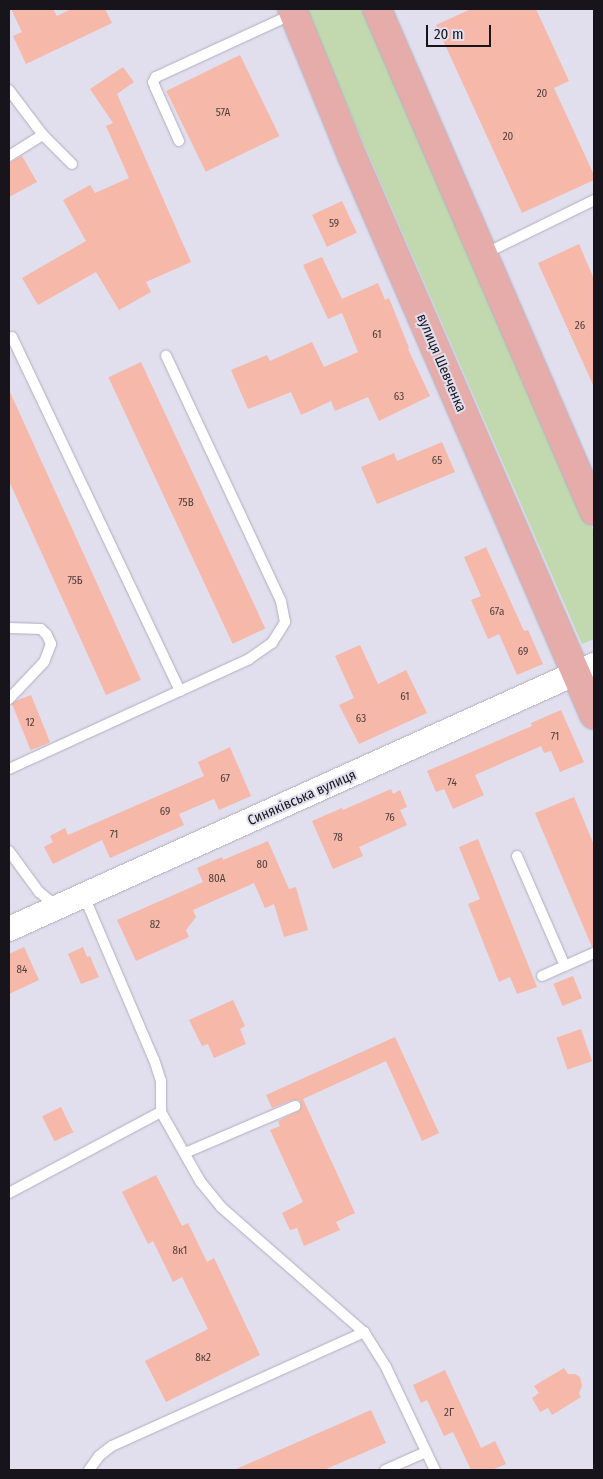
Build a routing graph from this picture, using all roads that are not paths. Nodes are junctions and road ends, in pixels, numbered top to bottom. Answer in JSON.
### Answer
{"nodes":[{"id":1,"x":380,"y":10,"type":"edge"},
{"id":2,"x":293,"y":11,"type":"edge"},
{"id":3,"x":9,"y":90,"type":"edge"},
{"id":4,"x":43,"y":135,"type":"junction"},
{"id":5,"x":179,"y":141,"type":"dead end"},
{"id":6,"x":9,"y":156,"type":"edge"},
{"id":7,"x":72,"y":164,"type":"dead end"},
{"id":8,"x":594,"y":200,"type":"edge"},
{"id":9,"x":483,"y":255,"type":"junction"},
{"id":10,"x":12,"y":337,"type":"dead end"},
{"id":11,"x":166,"y":356,"type":"dead end"},
{"id":12,"x":594,"y":511,"type":"edge"},
{"id":13,"x":9,"y":628,"type":"edge"},
{"id":14,"x":585,"y":669,"type":"edge"},
{"id":15,"x":180,"y":691,"type":"junction"},
{"id":16,"x":9,"y":699,"type":"edge"},
{"id":17,"x":594,"y":715,"type":"edge"},
{"id":18,"x":9,"y":769,"type":"edge"},
{"id":19,"x":9,"y":850,"type":"edge"},
{"id":20,"x":517,"y":856,"type":"dead end"},
{"id":21,"x":84,"y":896,"type":"junction"},
{"id":22,"x":58,"y":908,"type":"junction"},
{"id":23,"x":9,"y":929,"type":"edge"},
{"id":24,"x":594,"y":954,"type":"edge"},
{"id":25,"x":565,"y":966,"type":"junction"},
{"id":26,"x":542,"y":976,"type":"dead end"},
{"id":27,"x":295,"y":1106,"type":"dead end"},
{"id":28,"x":161,"y":1112,"type":"junction"},
{"id":29,"x":185,"y":1153,"type":"junction"},
{"id":30,"x":9,"y":1193,"type":"edge"},
{"id":31,"x":364,"y":1332,"type":"junction"},
{"id":32,"x":426,"y":1452,"type":"junction"},
{"id":33,"x":89,"y":1470,"type":"edge"},
{"id":34,"x":385,"y":1470,"type":"edge"},
{"id":35,"x":435,"y":1470,"type":"edge"}],
"edges":[{"from":1,"to":9,"type":"main road"},
{"from":2,"to":5,"type":"lane"},
{"from":2,"to":14,"type":"main road","name":"вулиця Шевченка"},
{"from":3,"to":4,"type":"lane"},
{"from":4,"to":6,"type":"lane"},
{"from":4,"to":7,"type":"lane"},
{"from":8,"to":9,"type":"lane"},
{"from":9,"to":12,"type":"main road"},
{"from":10,"to":15,"type":"lane"},
{"from":11,"to":15,"type":"lane"},
{"from":13,"to":16,"type":"lane"},
{"from":14,"to":17,"type":"main road","name":"вулиця Шевченка"},
{"from":14,"to":21,"type":"street","name":"Синяківська вулиця"},
{"from":15,"to":18,"type":"lane"},
{"from":19,"to":22,"type":"lane"},
{"from":20,"to":25,"type":"lane"},
{"from":21,"to":22,"type":"street","name":"Синяківська вулиця"},
{"from":21,"to":28,"type":"lane"},
{"from":22,"to":23,"type":"street","name":"Синяківська вулиця"},
{"from":24,"to":25,"type":"lane"},
{"from":25,"to":26,"type":"lane"},
{"from":27,"to":29,"type":"lane"},
{"from":28,"to":29,"type":"lane"},
{"from":28,"to":30,"type":"lane"},
{"from":29,"to":31,"type":"lane"},
{"from":31,"to":32,"type":"lane"},
{"from":31,"to":33,"type":"lane"},
{"from":32,"to":34,"type":"lane"},
{"from":32,"to":35,"type":"lane"}]}
